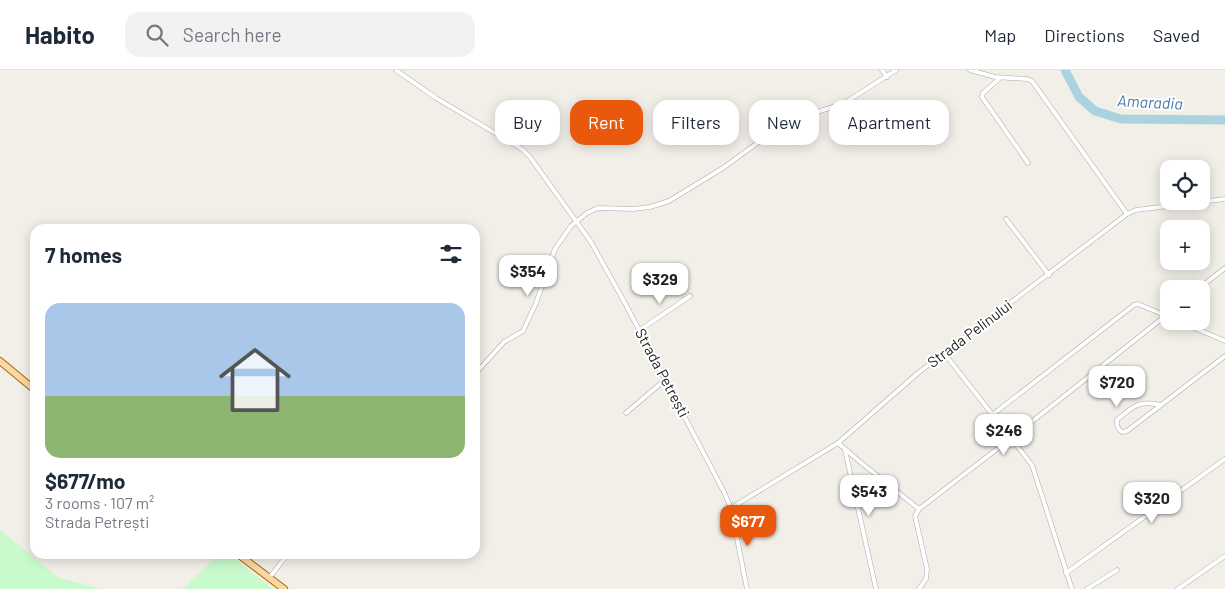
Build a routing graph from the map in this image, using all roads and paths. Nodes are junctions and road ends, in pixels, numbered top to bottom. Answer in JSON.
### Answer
{"nodes":[{"id":1,"x":396,"y":70,"type":"edge"},
{"id":2,"x":882,"y":70,"type":"edge"},
{"id":3,"x":896,"y":70,"type":"edge"},
{"id":4,"x":970,"y":70,"type":"edge"},
{"id":5,"x":886,"y":76,"type":"junction"},
{"id":6,"x":1000,"y":78,"type":"junction"},
{"id":7,"x":1028,"y":162,"type":"dead end"},
{"id":8,"x":1225,"y":199,"type":"edge"},
{"id":9,"x":1127,"y":214,"type":"junction"},
{"id":10,"x":1006,"y":218,"type":"dead end"},
{"id":11,"x":578,"y":221,"type":"junction"},
{"id":12,"x":1225,"y":268,"type":"edge"},
{"id":13,"x":1049,"y":275,"type":"junction"},
{"id":14,"x":1210,"y":280,"type":"edge"},
{"id":15,"x":690,"y":296,"type":"dead end"},
{"id":16,"x":1160,"y":313,"type":"edge"},
{"id":17,"x":1160,"y":322,"type":"edge"},
{"id":18,"x":640,"y":330,"type":"junction"},
{"id":19,"x":1199,"y":330,"type":"edge"},
{"id":20,"x":1225,"y":341,"type":"edge"},
{"id":21,"x":944,"y":353,"type":"junction"},
{"id":22,"x":1225,"y":356,"type":"edge"},
{"id":23,"x":0,"y":361,"type":"edge"},
{"id":24,"x":480,"y":368,"type":"edge"},
{"id":25,"x":666,"y":379,"type":"junction"},
{"id":26,"x":30,"y":386,"type":"edge"},
{"id":27,"x":1161,"y":405,"type":"junction"},
{"id":28,"x":626,"y":413,"type":"dead end"},
{"id":29,"x":992,"y":415,"type":"junction"},
{"id":30,"x":1010,"y":439,"type":"junction"},
{"id":31,"x":838,"y":443,"type":"junction"},
{"id":32,"x":844,"y":448,"type":"junction"},
{"id":33,"x":1225,"y":459,"type":"edge"},
{"id":34,"x":731,"y":508,"type":"junction"},
{"id":35,"x":919,"y":509,"type":"junction"},
{"id":36,"x":1225,"y":556,"type":"edge"},
{"id":37,"x":244,"y":559,"type":"edge"},
{"id":38,"x":284,"y":559,"type":"edge"},
{"id":39,"x":1117,"y":570,"type":"dead end"},
{"id":40,"x":1066,"y":573,"type":"junction"},
{"id":41,"x":269,"y":578,"type":"junction"},
{"id":42,"x":284,"y":589,"type":"edge"},
{"id":43,"x":747,"y":589,"type":"edge"},
{"id":44,"x":876,"y":589,"type":"edge"},
{"id":45,"x":919,"y":589,"type":"edge"},
{"id":46,"x":1072,"y":589,"type":"edge"},
{"id":47,"x":1087,"y":589,"type":"edge"},
{"id":48,"x":1178,"y":589,"type":"edge"}],
"edges":[{"from":1,"to":11,"type":"street","name":"Strada Petrești"},
{"from":2,"to":5,"type":"street"},
{"from":3,"to":5,"type":"street"},
{"from":4,"to":6,"type":"street"},
{"from":5,"to":11,"type":"street"},
{"from":6,"to":7,"type":"street"},
{"from":6,"to":9,"type":"street"},
{"from":8,"to":9,"type":"street","name":"Strada Pelinului"},
{"from":9,"to":13,"type":"street","name":"Strada Pelinului"},
{"from":10,"to":13,"type":"street"},
{"from":11,"to":18,"type":"street","name":"Strada Petrești"},
{"from":11,"to":24,"type":"street"},
{"from":12,"to":14,"type":"street"},
{"from":13,"to":21,"type":"street","name":"Strada Pelinului"},
{"from":15,"to":18,"type":"street"},
{"from":16,"to":29,"type":"street"},
{"from":17,"to":30,"type":"street"},
{"from":18,"to":25,"type":"street","name":"Strada Petrești"},
{"from":19,"to":20,"type":"street"},
{"from":21,"to":29,"type":"street"},
{"from":21,"to":31,"type":"street","name":"Strada Pelinului"},
{"from":22,"to":27,"type":"street"},
{"from":23,"to":26,"type":"main road"},
{"from":25,"to":28,"type":"street"},
{"from":25,"to":34,"type":"street","name":"Strada Petrești"},
{"from":27,"to":27,"type":"street"},
{"from":29,"to":30,"type":"street"},
{"from":30,"to":35,"type":"street"},
{"from":30,"to":40,"type":"street"},
{"from":31,"to":32,"type":"street"},
{"from":31,"to":34,"type":"street","name":"Strada Pelinului"},
{"from":32,"to":35,"type":"street"},
{"from":32,"to":44,"type":"street"},
{"from":33,"to":40,"type":"street"},
{"from":34,"to":43,"type":"street","name":"Strada Petrești"},
{"from":35,"to":45,"type":"street"},
{"from":36,"to":48,"type":"street"},
{"from":37,"to":41,"type":"main road"},
{"from":38,"to":41,"type":"street"},
{"from":39,"to":47,"type":"street"},
{"from":40,"to":46,"type":"street"},
{"from":41,"to":42,"type":"main road"}]}
